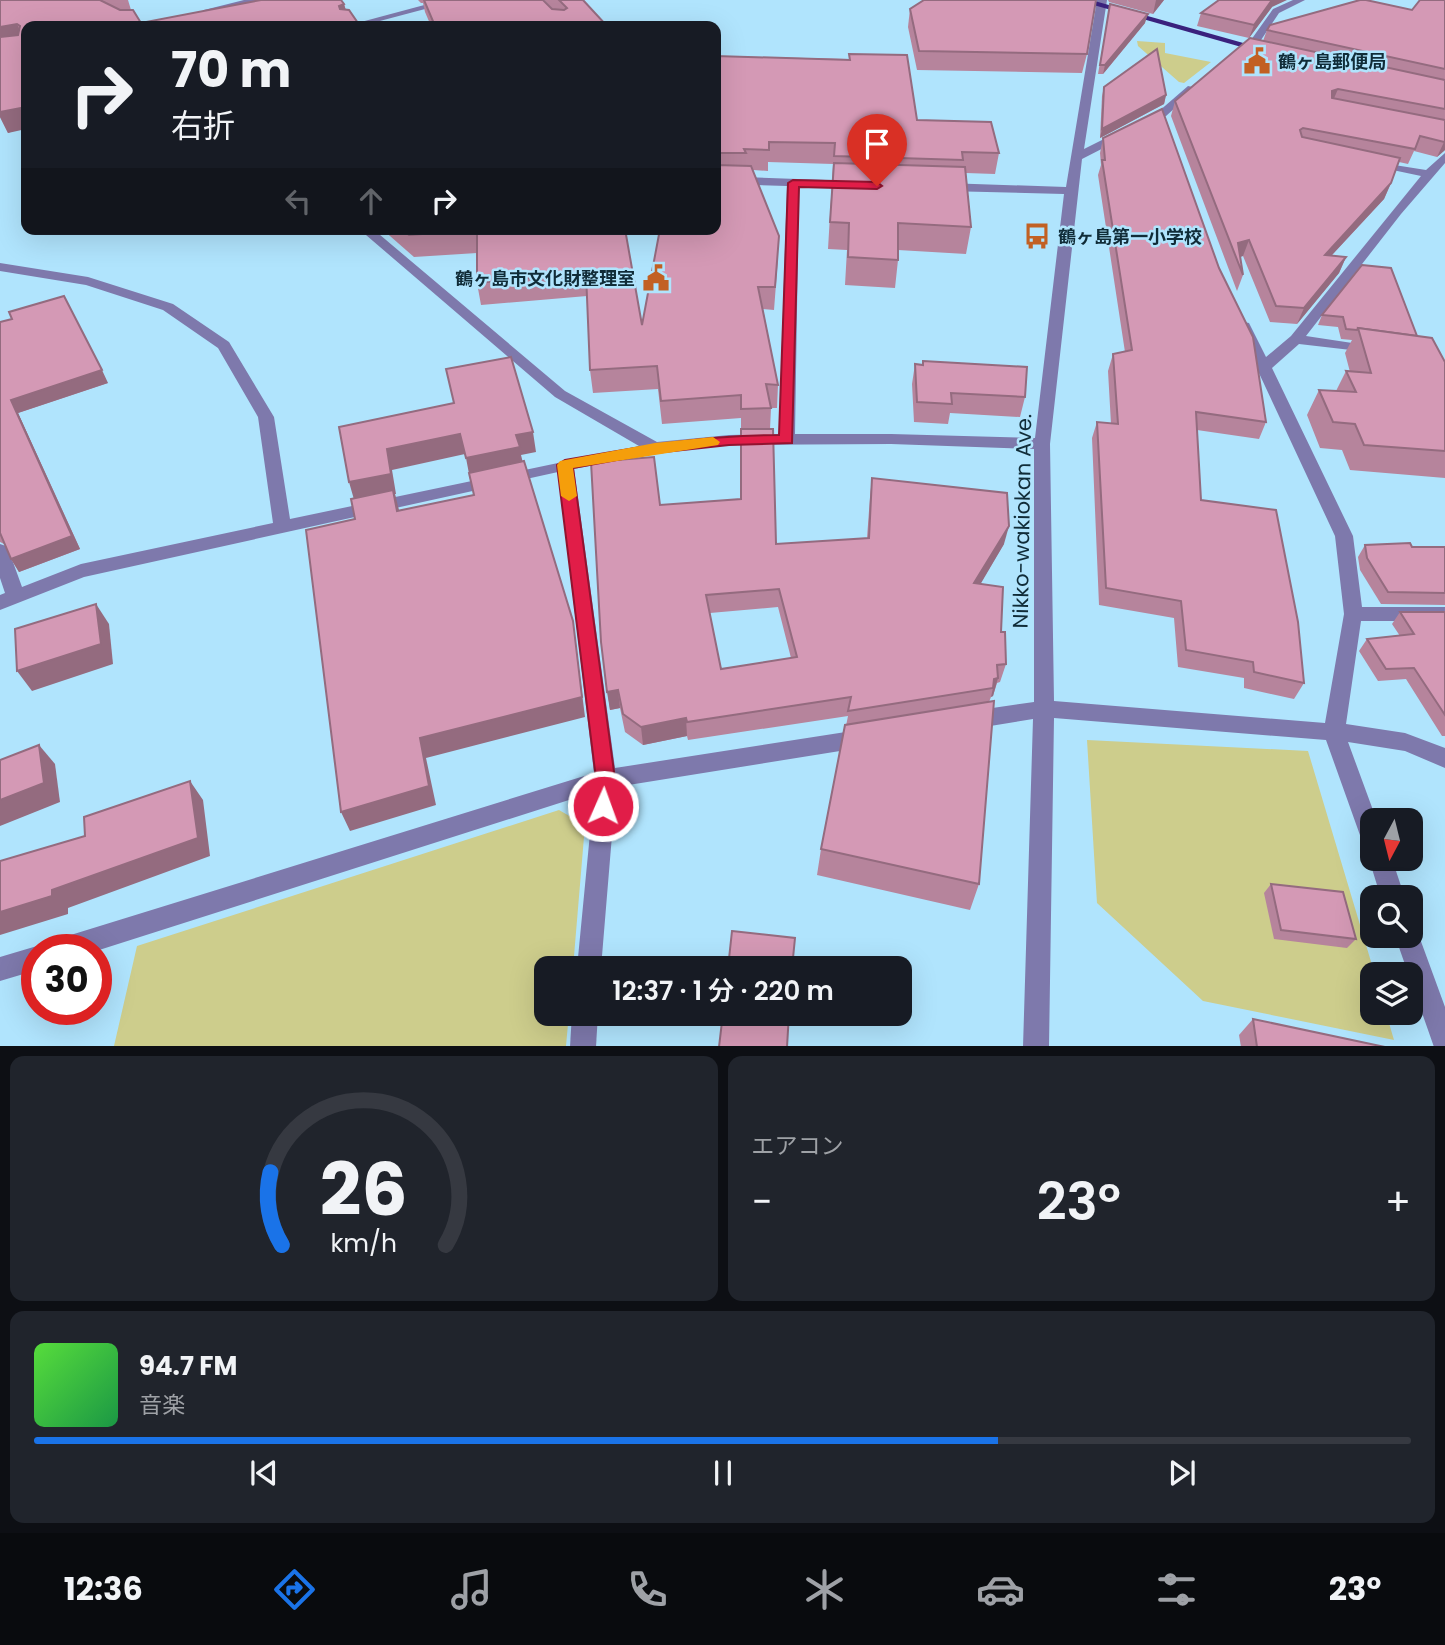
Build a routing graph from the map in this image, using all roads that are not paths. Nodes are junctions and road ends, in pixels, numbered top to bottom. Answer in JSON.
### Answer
{"nodes":[{"id":1,"x":257,"y":0,"type":"edge"},
{"id":2,"x":454,"y":0,"type":"edge"},
{"id":3,"x":1081,"y":0,"type":"edge"},
{"id":4,"x":1300,"y":0,"type":"edge"},
{"id":5,"x":1102,"y":2,"type":"edge"},
{"id":6,"x":203,"y":12,"type":"edge"},
{"id":7,"x":371,"y":21,"type":"edge"},
{"id":8,"x":1246,"y":46,"type":"junction"},
{"id":9,"x":1232,"y":53,"type":"edge"},
{"id":10,"x":1276,"y":53,"type":"edge"},
{"id":11,"x":1202,"y":79,"type":"edge"},
{"id":12,"x":1445,"y":156,"type":"edge"},
{"id":13,"x":1077,"y":157,"type":"junction"},
{"id":14,"x":1365,"y":161,"type":"edge"},
{"id":15,"x":1428,"y":174,"type":"junction"},
{"id":16,"x":721,"y":180,"type":"edge"},
{"id":17,"x":793,"y":183,"type":"junction"},
{"id":18,"x":863,"y":185,"type":"edge"},
{"id":19,"x":932,"y":187,"type":"edge"},
{"id":20,"x":1071,"y":191,"type":"junction"},
{"id":21,"x":372,"y":235,"type":"edge"},
{"id":22,"x":0,"y":267,"type":"edge"},
{"id":23,"x":1235,"y":307,"type":"edge"},
{"id":24,"x":1296,"y":338,"type":"junction"},
{"id":25,"x":1391,"y":353,"type":"edge"},
{"id":26,"x":1264,"y":367,"type":"junction"},
{"id":27,"x":787,"y":440,"type":"junction"},
{"id":28,"x":1042,"y":444,"type":"junction"},
{"id":29,"x":655,"y":448,"type":"junction"},
{"id":30,"x":565,"y":465,"type":"junction"},
{"id":31,"x":282,"y":526,"type":"junction"},
{"id":32,"x":0,"y":551,"type":"edge"},
{"id":33,"x":8,"y":599,"type":"edge"},
{"id":34,"x":1353,"y":614,"type":"junction"},
{"id":35,"x":1445,"y":614,"type":"edge"},
{"id":36,"x":1044,"y":709,"type":"junction"},
{"id":37,"x":948,"y":724,"type":"edge"},
{"id":38,"x":1334,"y":732,"type":"junction"},
{"id":39,"x":879,"y":735,"type":"edge"},
{"id":40,"x":1445,"y":759,"type":"edge"},
{"id":41,"x":606,"y":779,"type":"junction"},
{"id":42,"x":1361,"y":808,"type":"edge"},
{"id":43,"x":112,"y":934,"type":"edge"},
{"id":44,"x":1411,"y":948,"type":"edge"},
{"id":45,"x":590,"y":956,"type":"edge"},
{"id":46,"x":21,"y":963,"type":"edge"},
{"id":47,"x":0,"y":969,"type":"edge"},
{"id":48,"x":585,"y":1026,"type":"edge"},
{"id":49,"x":1445,"y":1042,"type":"edge"},
{"id":50,"x":583,"y":1046,"type":"edge"},
{"id":51,"x":1036,"y":1046,"type":"edge"}],
"edges":[{"from":1,"to":6,"type":"street"},
{"from":2,"to":7,"type":"street"},
{"from":3,"to":5,"type":"main road"},
{"from":4,"to":8,"type":"street"},
{"from":5,"to":8,"type":"main road"},
{"from":5,"to":13,"type":"street","name":"Nikko-wakiokan Ave."},
{"from":8,"to":9,"type":"street"},
{"from":8,"to":10,"type":"main road"},
{"from":11,"to":13,"type":"street"},
{"from":12,"to":15,"type":"street"},
{"from":13,"to":20,"type":"street","name":"Nikko-wakiokan Ave."},
{"from":14,"to":15,"type":"street"},
{"from":15,"to":24,"type":"street"},
{"from":16,"to":17,"type":"street"},
{"from":17,"to":18,"type":"street"},
{"from":17,"to":27,"type":"street"},
{"from":19,"to":20,"type":"street"},
{"from":20,"to":28,"type":"street","name":"Nikko-wakiokan Ave."},
{"from":21,"to":29,"type":"street"},
{"from":22,"to":31,"type":"street"},
{"from":23,"to":26,"type":"street"},
{"from":24,"to":25,"type":"street"},
{"from":24,"to":26,"type":"street"},
{"from":26,"to":34,"type":"street"},
{"from":27,"to":28,"type":"street"},
{"from":27,"to":29,"type":"street"},
{"from":28,"to":36,"type":"street","name":"Nikko-wakiokan Ave."},
{"from":29,"to":30,"type":"street"},
{"from":30,"to":31,"type":"street"},
{"from":30,"to":41,"type":"street"},
{"from":31,"to":33,"type":"street"},
{"from":32,"to":33,"type":"street"},
{"from":34,"to":35,"type":"street"},
{"from":34,"to":38,"type":"street"},
{"from":36,"to":37,"type":"street"},
{"from":36,"to":38,"type":"street"},
{"from":36,"to":51,"type":"street","name":"Nikko-wakiokan Ave."},
{"from":38,"to":40,"type":"street"},
{"from":38,"to":42,"type":"street"},
{"from":39,"to":41,"type":"street"},
{"from":41,"to":43,"type":"street"},
{"from":41,"to":45,"type":"street"},
{"from":44,"to":49,"type":"street"},
{"from":46,"to":47,"type":"street"},
{"from":48,"to":50,"type":"street"}]}
